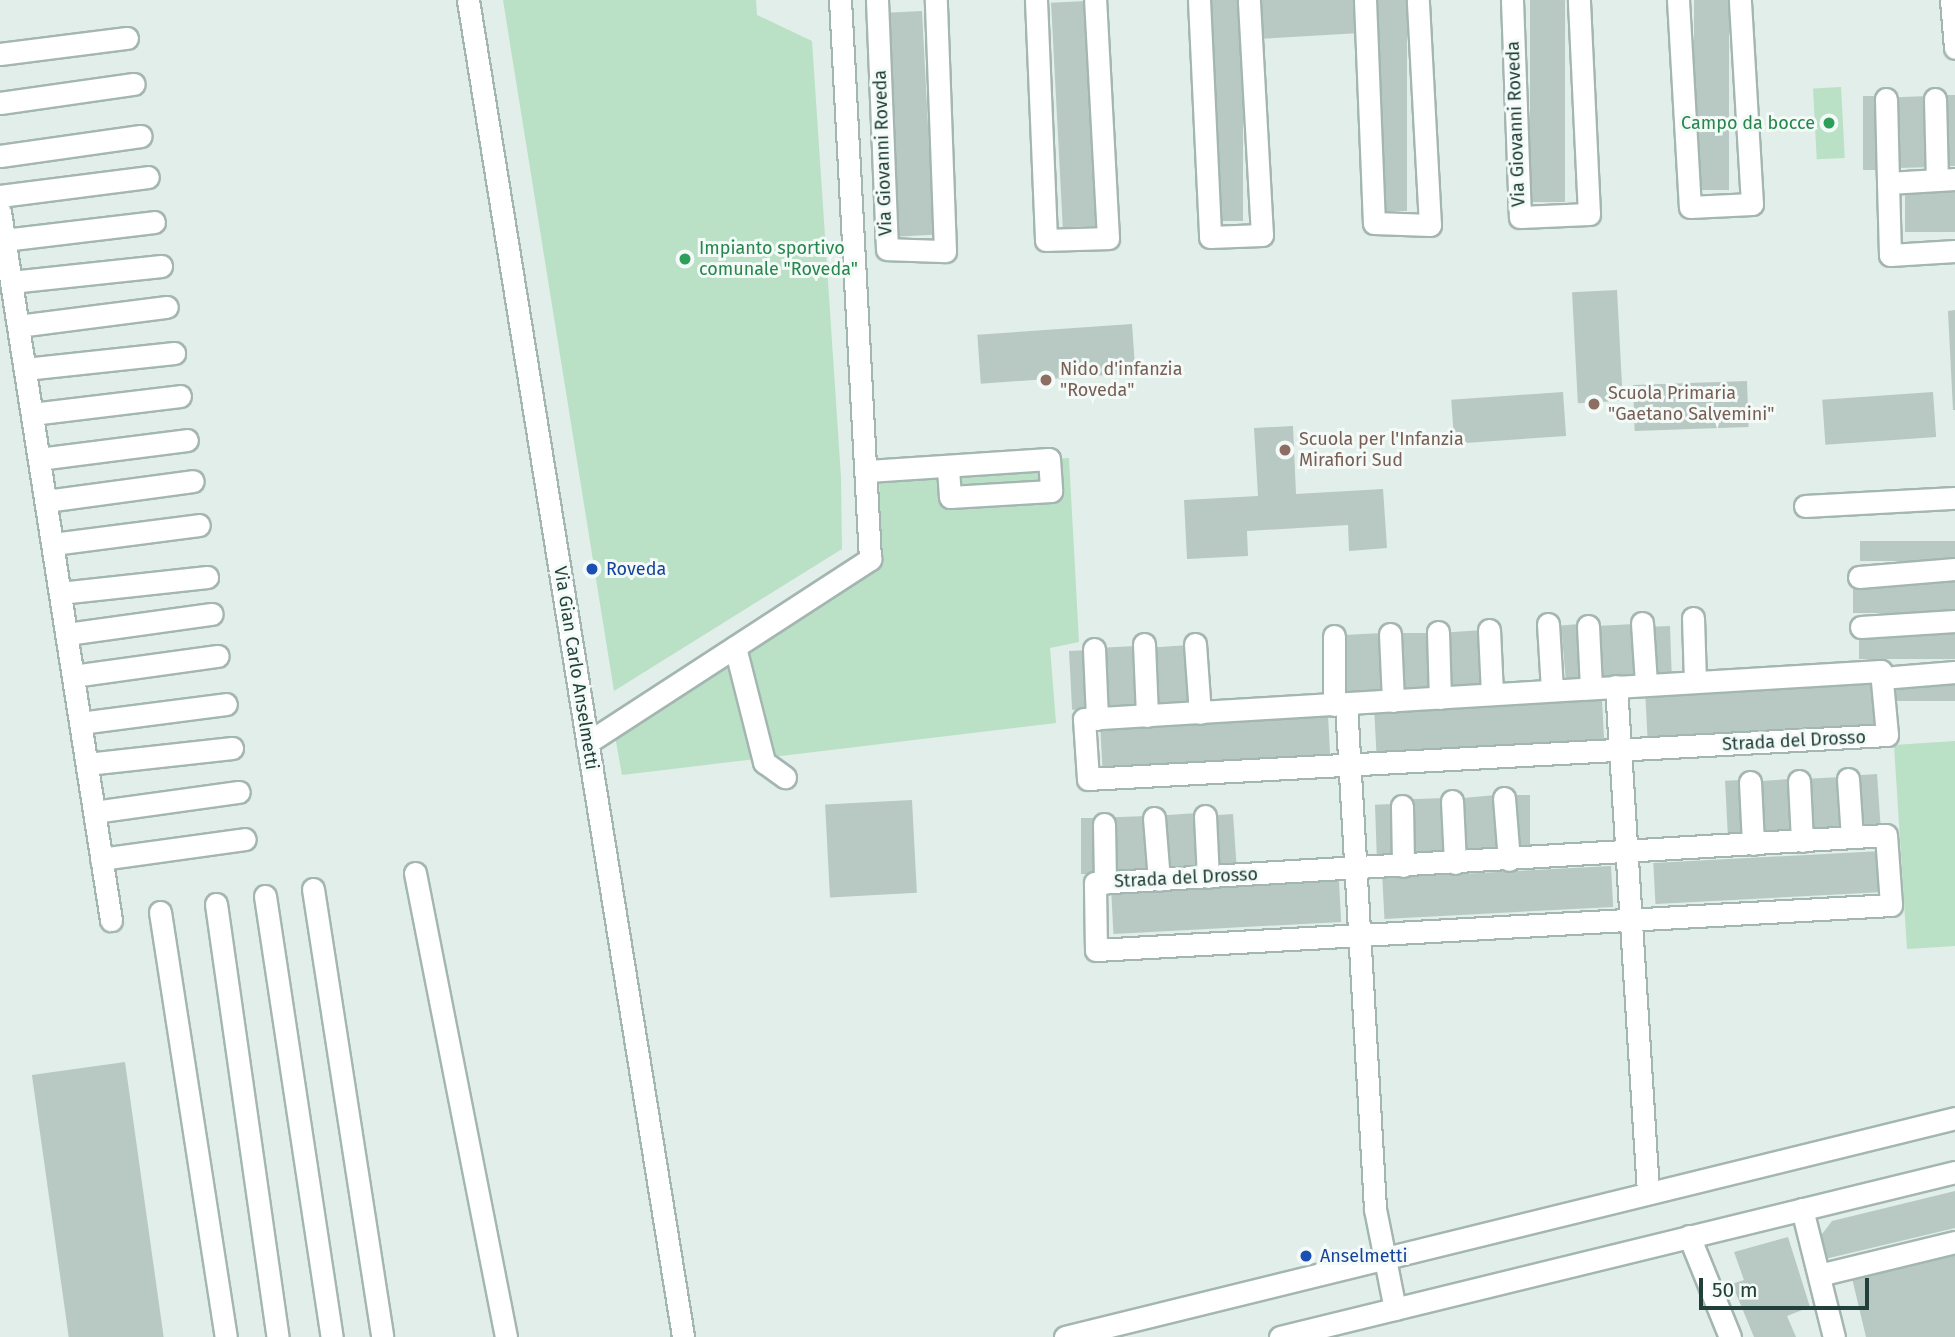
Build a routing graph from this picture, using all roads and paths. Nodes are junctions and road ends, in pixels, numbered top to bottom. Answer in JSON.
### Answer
{"nodes":[{"id":1,"x":468,"y":0,"type":"edge"},
{"id":2,"x":840,"y":0,"type":"edge"},
{"id":3,"x":877,"y":0,"type":"edge"},
{"id":4,"x":936,"y":0,"type":"edge"},
{"id":5,"x":1036,"y":0,"type":"edge"},
{"id":6,"x":1095,"y":0,"type":"edge"},
{"id":7,"x":1199,"y":0,"type":"edge"},
{"id":8,"x":1249,"y":0,"type":"edge"},
{"id":9,"x":1365,"y":0,"type":"edge"},
{"id":10,"x":1418,"y":0,"type":"edge"},
{"id":11,"x":1512,"y":0,"type":"edge"},
{"id":12,"x":1579,"y":0,"type":"edge"},
{"id":13,"x":1678,"y":0,"type":"edge"},
{"id":14,"x":1740,"y":0,"type":"edge"},
{"id":15,"x":1951,"y":0,"type":"edge"},
{"id":16,"x":127,"y":38,"type":"dead end"},
{"id":17,"x":1955,"y":48,"type":"edge"},
{"id":18,"x":0,"y":54,"type":"edge"},
{"id":19,"x":134,"y":84,"type":"dead end"},
{"id":20,"x":1886,"y":99,"type":"dead end"},
{"id":21,"x":1935,"y":99,"type":"dead end"},
{"id":22,"x":0,"y":103,"type":"edge"},
{"id":23,"x":141,"y":136,"type":"dead end"},
{"id":24,"x":0,"y":156,"type":"edge"},
{"id":25,"x":148,"y":177,"type":"dead end"},
{"id":26,"x":1946,"y":180,"type":"edge"},
{"id":27,"x":1888,"y":183,"type":"junction"},
{"id":28,"x":0,"y":196,"type":"edge"},
{"id":29,"x":0,"y":212,"type":"edge"},
{"id":30,"x":154,"y":222,"type":"dead end"},
{"id":31,"x":4,"y":240,"type":"junction"},
{"id":32,"x":1955,"y":251,"type":"edge"},
{"id":33,"x":161,"y":267,"type":"dead end"},
{"id":34,"x":11,"y":282,"type":"junction"},
{"id":35,"x":167,"y":307,"type":"dead end"},
{"id":36,"x":18,"y":326,"type":"junction"},
{"id":37,"x":174,"y":353,"type":"dead end"},
{"id":38,"x":25,"y":369,"type":"junction"},
{"id":39,"x":180,"y":396,"type":"dead end"},
{"id":40,"x":32,"y":414,"type":"junction"},
{"id":41,"x":187,"y":440,"type":"dead end"},
{"id":42,"x":40,"y":459,"type":"junction"},
{"id":43,"x":948,"y":467,"type":"junction"},
{"id":44,"x":867,"y":471,"type":"junction"},
{"id":45,"x":193,"y":481,"type":"dead end"},
{"id":46,"x":1955,"y":498,"type":"edge"},
{"id":47,"x":46,"y":501,"type":"junction"},
{"id":48,"x":1805,"y":506,"type":"dead end"},
{"id":49,"x":199,"y":525,"type":"dead end"},
{"id":50,"x":53,"y":544,"type":"junction"},
{"id":51,"x":1955,"y":569,"type":"edge"},
{"id":52,"x":207,"y":577,"type":"dead end"},
{"id":53,"x":1859,"y":577,"type":"dead end"},
{"id":54,"x":60,"y":593,"type":"junction"},
{"id":55,"x":212,"y":614,"type":"dead end"},
{"id":56,"x":1693,"y":618,"type":"dead end"},
{"id":57,"x":1955,"y":621,"type":"edge"},
{"id":58,"x":1642,"y":623,"type":"dead end"},
{"id":59,"x":1549,"y":624,"type":"dead end"},
{"id":60,"x":1588,"y":626,"type":"dead end"},
{"id":61,"x":1861,"y":627,"type":"dead end"},
{"id":62,"x":1489,"y":629,"type":"dead end"},
{"id":63,"x":1437,"y":632,"type":"dead end"},
{"id":64,"x":67,"y":634,"type":"junction"},
{"id":65,"x":1390,"y":634,"type":"dead end"},
{"id":66,"x":1334,"y":636,"type":"dead end"},
{"id":67,"x":1144,"y":644,"type":"dead end"},
{"id":68,"x":1195,"y":644,"type":"dead end"},
{"id":69,"x":735,"y":647,"type":"junction"},
{"id":70,"x":1094,"y":649,"type":"dead end"},
{"id":71,"x":218,"y":656,"type":"dead end"},
{"id":72,"x":1955,"y":672,"type":"edge"},
{"id":73,"x":73,"y":676,"type":"junction"},
{"id":74,"x":1894,"y":677,"type":"dead end"},
{"id":75,"x":1695,"y":681,"type":"junction"},
{"id":76,"x":1646,"y":684,"type":"junction"},
{"id":77,"x":1616,"y":686,"type":"junction"},
{"id":78,"x":1591,"y":688,"type":"junction"},
{"id":79,"x":1552,"y":690,"type":"junction"},
{"id":80,"x":1492,"y":694,"type":"junction"},
{"id":81,"x":1440,"y":698,"type":"junction"},
{"id":82,"x":1393,"y":701,"type":"junction"},
{"id":83,"x":226,"y":704,"type":"dead end"},
{"id":84,"x":1340,"y":704,"type":"junction"},
{"id":85,"x":1200,"y":713,"type":"junction"},
{"id":86,"x":1147,"y":716,"type":"junction"},
{"id":87,"x":1097,"y":719,"type":"junction"},
{"id":88,"x":80,"y":723,"type":"junction"},
{"id":89,"x":587,"y":743,"type":"junction"},
{"id":90,"x":232,"y":748,"type":"dead end"},
{"id":91,"x":1622,"y":751,"type":"junction"},
{"id":92,"x":87,"y":764,"type":"junction"},
{"id":93,"x":1348,"y":765,"type":"junction"},
{"id":94,"x":785,"y":777,"type":"dead end"},
{"id":95,"x":1848,"y":779,"type":"dead end"},
{"id":96,"x":1799,"y":781,"type":"dead end"},
{"id":97,"x":1750,"y":782,"type":"dead end"},
{"id":98,"x":239,"y":793,"type":"dead end"},
{"id":99,"x":1504,"y":798,"type":"dead end"},
{"id":100,"x":1452,"y":801,"type":"dead end"},
{"id":101,"x":1402,"y":806,"type":"dead end"},
{"id":102,"x":94,"y":812,"type":"junction"},
{"id":103,"x":1205,"y":816,"type":"dead end"},
{"id":104,"x":1154,"y":818,"type":"dead end"},
{"id":105,"x":1104,"y":824,"type":"dead end"},
{"id":106,"x":1852,"y":837,"type":"junction"},
{"id":107,"x":246,"y":839,"type":"dead end"},
{"id":108,"x":1802,"y":841,"type":"junction"},
{"id":109,"x":1754,"y":844,"type":"junction"},
{"id":110,"x":1628,"y":853,"type":"junction"},
{"id":111,"x":101,"y":859,"type":"junction"},
{"id":112,"x":1509,"y":860,"type":"junction"},
{"id":113,"x":1455,"y":863,"type":"junction"},
{"id":114,"x":1403,"y":866,"type":"junction"},
{"id":115,"x":1354,"y":869,"type":"junction"},
{"id":116,"x":415,"y":873,"type":"dead end"},
{"id":117,"x":1208,"y":877,"type":"junction"},
{"id":118,"x":1159,"y":880,"type":"junction"},
{"id":119,"x":1105,"y":883,"type":"junction"},
{"id":120,"x":313,"y":888,"type":"dead end"},
{"id":121,"x":265,"y":896,"type":"dead end"},
{"id":122,"x":216,"y":904,"type":"dead end"},
{"id":123,"x":160,"y":912,"type":"dead end"},
{"id":124,"x":111,"y":920,"type":"dead end"},
{"id":125,"x":1632,"y":921,"type":"junction"},
{"id":126,"x":1358,"y":935,"type":"junction"},
{"id":127,"x":1955,"y":1118,"type":"edge"},
{"id":128,"x":1955,"y":1172,"type":"edge"},
{"id":129,"x":1648,"y":1192,"type":"junction"},
{"id":130,"x":1802,"y":1209,"type":"junction"},
{"id":131,"x":1689,"y":1236,"type":"junction"},
{"id":132,"x":1955,"y":1242,"type":"edge"},
{"id":133,"x":1383,"y":1257,"type":"junction"},
{"id":134,"x":1819,"y":1275,"type":"junction"},
{"id":135,"x":1395,"y":1309,"type":"junction"},
{"id":136,"x":226,"y":1337,"type":"edge"},
{"id":137,"x":278,"y":1337,"type":"edge"},
{"id":138,"x":332,"y":1337,"type":"edge"},
{"id":139,"x":382,"y":1337,"type":"edge"},
{"id":140,"x":506,"y":1337,"type":"edge"},
{"id":141,"x":683,"y":1337,"type":"edge"},
{"id":142,"x":1065,"y":1337,"type":"edge"},
{"id":143,"x":1280,"y":1337,"type":"edge"},
{"id":144,"x":1730,"y":1337,"type":"edge"},
{"id":145,"x":1834,"y":1337,"type":"edge"}],
"edges":[{"from":1,"to":89,"type":"street","name":"Via Gian Carlo Anselmetti"},
{"from":2,"to":44,"type":"street","name":"Via Giovanni Roveda"},
{"from":3,"to":4,"type":"street","name":"Via Giovanni Roveda"},
{"from":5,"to":6,"type":"street"},
{"from":7,"to":8,"type":"street"},
{"from":9,"to":10,"type":"street"},
{"from":11,"to":12,"type":"street","name":"Via Giovanni Roveda"},
{"from":13,"to":14,"type":"street"},
{"from":15,"to":17,"type":"street"},
{"from":16,"to":18,"type":"street"},
{"from":19,"to":22,"type":"street"},
{"from":20,"to":27,"type":"street"},
{"from":21,"to":26,"type":"street"},
{"from":23,"to":24,"type":"street"},
{"from":25,"to":28,"type":"street"},
{"from":26,"to":27,"type":"street"},
{"from":27,"to":32,"type":"street"},
{"from":29,"to":31,"type":"street"},
{"from":30,"to":31,"type":"street"},
{"from":31,"to":34,"type":"street"},
{"from":33,"to":34,"type":"street"},
{"from":34,"to":36,"type":"street"},
{"from":35,"to":36,"type":"street"},
{"from":36,"to":38,"type":"street"},
{"from":37,"to":38,"type":"street"},
{"from":38,"to":40,"type":"street"},
{"from":39,"to":40,"type":"street"},
{"from":40,"to":42,"type":"street"},
{"from":41,"to":42,"type":"street"},
{"from":42,"to":47,"type":"street"},
{"from":43,"to":43,"type":"street"},
{"from":43,"to":44,"type":"street"},
{"from":44,"to":69,"type":"street","name":"Via Giovanni Roveda"},
{"from":45,"to":47,"type":"street"},
{"from":46,"to":48,"type":"street"},
{"from":47,"to":50,"type":"street"},
{"from":49,"to":50,"type":"street"},
{"from":50,"to":54,"type":"street"},
{"from":51,"to":53,"type":"street"},
{"from":52,"to":54,"type":"street"},
{"from":54,"to":64,"type":"street"},
{"from":55,"to":64,"type":"street"},
{"from":56,"to":75,"type":"street"},
{"from":57,"to":61,"type":"street"},
{"from":58,"to":76,"type":"street"},
{"from":59,"to":79,"type":"street"},
{"from":60,"to":78,"type":"street"},
{"from":62,"to":80,"type":"street"},
{"from":63,"to":81,"type":"street"},
{"from":64,"to":73,"type":"street"},
{"from":65,"to":82,"type":"street"},
{"from":66,"to":84,"type":"street"},
{"from":67,"to":86,"type":"street"},
{"from":68,"to":85,"type":"street"},
{"from":69,"to":89,"type":"street","name":"Via Giovanni Roveda"},
{"from":69,"to":94,"type":"street"},
{"from":70,"to":87,"type":"street"},
{"from":71,"to":73,"type":"street"},
{"from":72,"to":74,"type":"street"},
{"from":73,"to":88,"type":"street"},
{"from":75,"to":76,"type":"street","name":"Strada del Drosso"},
{"from":75,"to":91,"type":"street","name":"Strada del Drosso"},
{"from":76,"to":77,"type":"street","name":"Strada del Drosso"},
{"from":77,"to":78,"type":"street","name":"Strada del Drosso"},
{"from":77,"to":91,"type":"street"},
{"from":78,"to":79,"type":"street","name":"Strada del Drosso"},
{"from":79,"to":80,"type":"street","name":"Strada del Drosso"},
{"from":80,"to":81,"type":"street","name":"Strada del Drosso"},
{"from":81,"to":82,"type":"street","name":"Strada del Drosso"},
{"from":82,"to":84,"type":"street","name":"Strada del Drosso"},
{"from":83,"to":88,"type":"street"},
{"from":84,"to":85,"type":"street","name":"Strada del Drosso"},
{"from":84,"to":93,"type":"street"},
{"from":85,"to":86,"type":"street","name":"Strada del Drosso"},
{"from":86,"to":87,"type":"street","name":"Strada del Drosso"},
{"from":87,"to":93,"type":"street","name":"Strada del Drosso"},
{"from":88,"to":92,"type":"street"},
{"from":89,"to":141,"type":"street","name":"Via Gian Carlo Anselmetti"},
{"from":90,"to":92,"type":"street"},
{"from":91,"to":93,"type":"street","name":"Strada del Drosso"},
{"from":91,"to":110,"type":"street"},
{"from":92,"to":102,"type":"street"},
{"from":93,"to":115,"type":"street"},
{"from":95,"to":106,"type":"street"},
{"from":96,"to":108,"type":"street"},
{"from":97,"to":109,"type":"street"},
{"from":98,"to":102,"type":"street"},
{"from":99,"to":112,"type":"street"},
{"from":100,"to":113,"type":"street"},
{"from":101,"to":114,"type":"street"},
{"from":102,"to":111,"type":"street"},
{"from":103,"to":117,"type":"street"},
{"from":104,"to":118,"type":"street"},
{"from":105,"to":119,"type":"street"},
{"from":106,"to":108,"type":"street","name":"Strada del Drosso"},
{"from":106,"to":125,"type":"street","name":"Strada del Drosso"},
{"from":107,"to":111,"type":"street"},
{"from":108,"to":109,"type":"street","name":"Strada del Drosso"},
{"from":109,"to":110,"type":"street","name":"Strada del Drosso"},
{"from":110,"to":112,"type":"street","name":"Strada del Drosso"},
{"from":110,"to":125,"type":"street"},
{"from":111,"to":124,"type":"street"},
{"from":112,"to":113,"type":"street","name":"Strada del Drosso"},
{"from":113,"to":114,"type":"street","name":"Strada del Drosso"},
{"from":114,"to":115,"type":"street","name":"Strada del Drosso"},
{"from":115,"to":117,"type":"street","name":"Strada del Drosso"},
{"from":115,"to":126,"type":"street"},
{"from":116,"to":140,"type":"street"},
{"from":117,"to":118,"type":"street","name":"Strada del Drosso"},
{"from":118,"to":119,"type":"street","name":"Strada del Drosso"},
{"from":119,"to":126,"type":"street","name":"Strada del Drosso"},
{"from":120,"to":139,"type":"street"},
{"from":121,"to":138,"type":"street"},
{"from":122,"to":137,"type":"street"},
{"from":123,"to":136,"type":"street"},
{"from":125,"to":126,"type":"street","name":"Strada del Drosso"},
{"from":125,"to":129,"type":"street"},
{"from":126,"to":133,"type":"street"},
{"from":127,"to":129,"type":"street"},
{"from":128,"to":130,"type":"street"},
{"from":129,"to":133,"type":"street"},
{"from":130,"to":131,"type":"street"},
{"from":130,"to":134,"type":"street"},
{"from":131,"to":135,"type":"street"},
{"from":131,"to":144,"type":"street"},
{"from":132,"to":134,"type":"street"},
{"from":133,"to":135,"type":"street"},
{"from":133,"to":142,"type":"street"},
{"from":134,"to":145,"type":"street"},
{"from":135,"to":143,"type":"street"}]}
